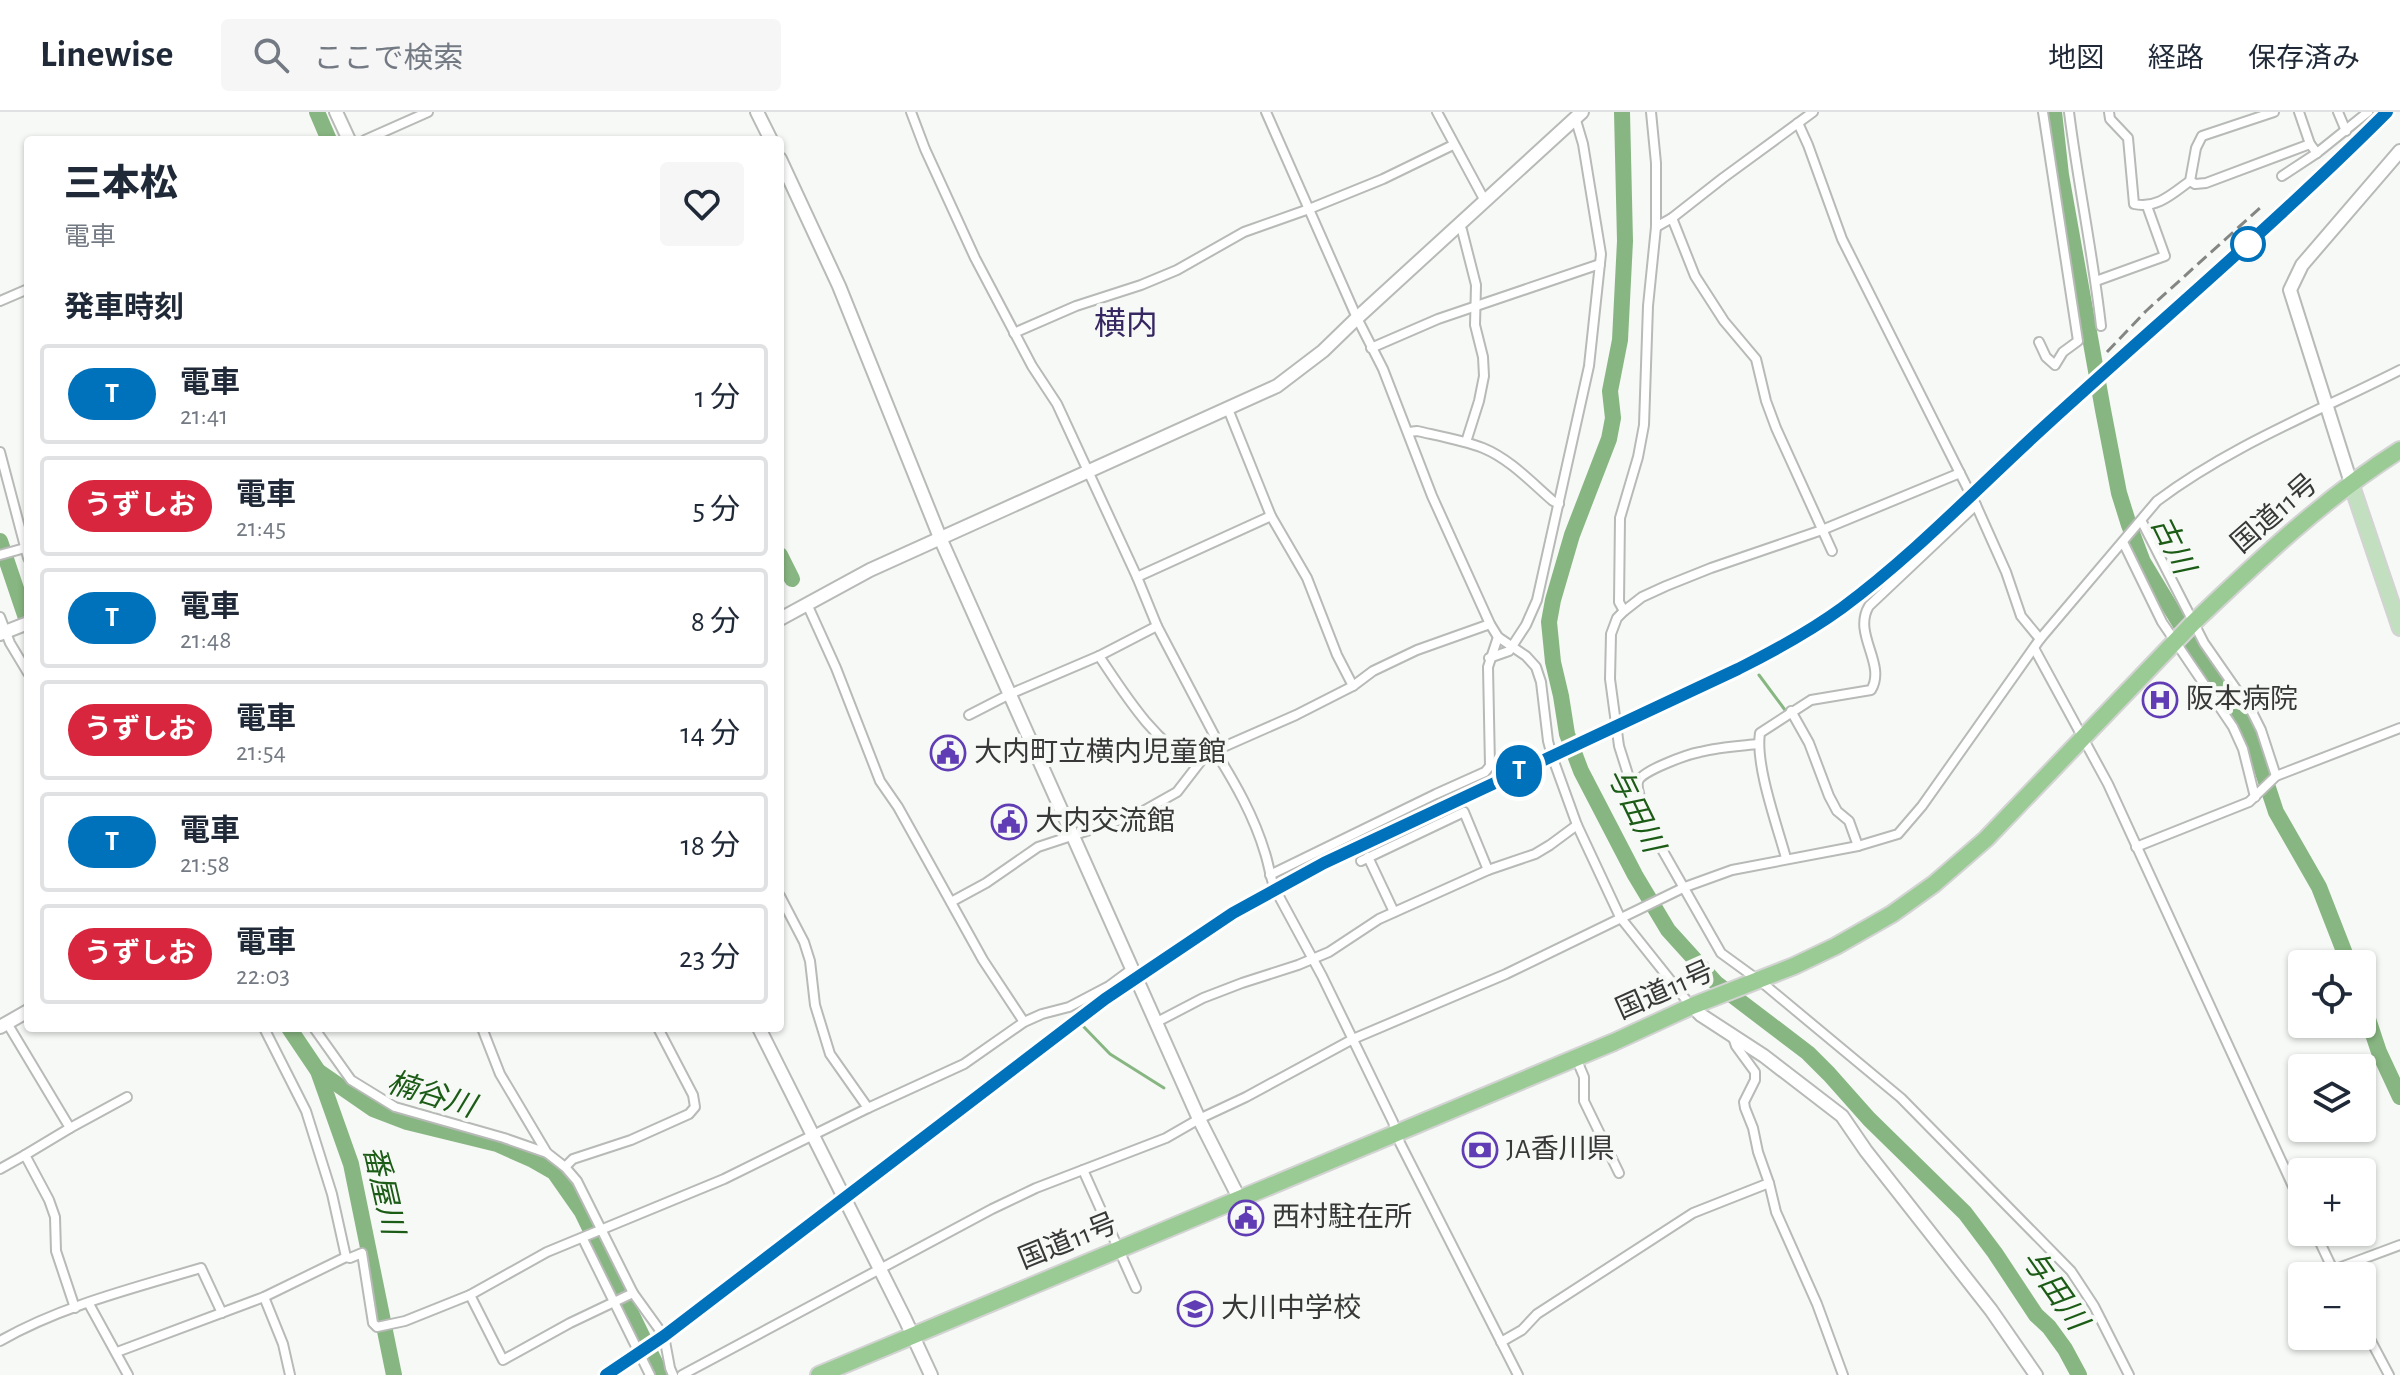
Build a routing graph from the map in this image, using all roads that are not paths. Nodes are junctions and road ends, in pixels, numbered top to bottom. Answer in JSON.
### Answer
{"nodes":[{"id":1,"x":336,"y":112,"type":"edge"},
{"id":2,"x":428,"y":112,"type":"edge"},
{"id":3,"x":757,"y":112,"type":"edge"},
{"id":4,"x":911,"y":112,"type":"edge"},
{"id":5,"x":1266,"y":112,"type":"edge"},
{"id":6,"x":1437,"y":112,"type":"edge"},
{"id":7,"x":1651,"y":112,"type":"edge"},
{"id":8,"x":1813,"y":112,"type":"edge"},
{"id":9,"x":2043,"y":112,"type":"edge"},
{"id":10,"x":2069,"y":112,"type":"edge"},
{"id":11,"x":2109,"y":112,"type":"edge"},
{"id":12,"x":2274,"y":112,"type":"edge"},
{"id":13,"x":2299,"y":112,"type":"edge"},
{"id":14,"x":2338,"y":112,"type":"edge"},
{"id":15,"x":2368,"y":112,"type":"edge"},
{"id":16,"x":1577,"y":114,"type":"edge"},
{"id":17,"x":1798,"y":123,"type":"junction"},
{"id":18,"x":2346,"y":131,"type":"junction"},
{"id":19,"x":347,"y":136,"type":"edge"},
{"id":20,"x":374,"y":136,"type":"edge"},
{"id":21,"x":769,"y":136,"type":"edge"},
{"id":22,"x":2310,"y":144,"type":"junction"},
{"id":23,"x":1453,"y":145,"type":"junction"},
{"id":24,"x":2400,"y":151,"type":"edge"},
{"id":25,"x":2317,"y":153,"type":"junction"},
{"id":26,"x":784,"y":168,"type":"edge"},
{"id":27,"x":2282,"y":176,"type":"dead end"},
{"id":28,"x":2190,"y":181,"type":"junction"},
{"id":29,"x":1485,"y":201,"type":"junction"},
{"id":30,"x":2147,"y":206,"type":"junction"},
{"id":31,"x":1309,"y":209,"type":"junction"},
{"id":32,"x":1672,"y":218,"type":"junction"},
{"id":33,"x":1458,"y":225,"type":"junction"},
{"id":34,"x":1656,"y":227,"type":"junction"},
{"id":35,"x":1600,"y":264,"type":"junction"},
{"id":36,"x":2096,"y":281,"type":"junction"},
{"id":37,"x":24,"y":291,"type":"edge"},
{"id":38,"x":0,"y":301,"type":"edge"},
{"id":39,"x":1476,"y":308,"type":"junction"},
{"id":40,"x":1357,"y":318,"type":"junction"},
{"id":41,"x":2101,"y":326,"type":"dead end"},
{"id":42,"x":1014,"y":333,"type":"junction"},
{"id":43,"x":2039,"y":342,"type":"dead end"},
{"id":44,"x":1371,"y":348,"type":"junction"},
{"id":45,"x":2400,"y":370,"type":"edge"},
{"id":46,"x":2327,"y":407,"type":"junction"},
{"id":47,"x":1228,"y":409,"type":"junction"},
{"id":48,"x":1409,"y":432,"type":"junction"},
{"id":49,"x":1466,"y":442,"type":"junction"},
{"id":50,"x":2400,"y":450,"type":"edge"},
{"id":51,"x":0,"y":452,"type":"edge"},
{"id":52,"x":1088,"y":473,"type":"junction"},
{"id":53,"x":1960,"y":473,"type":"junction"},
{"id":54,"x":2351,"y":483,"type":"junction"},
{"id":55,"x":1559,"y":504,"type":"junction"},
{"id":56,"x":1976,"y":505,"type":"junction"},
{"id":57,"x":1271,"y":516,"type":"junction"},
{"id":58,"x":2140,"y":524,"type":"junction"},
{"id":59,"x":1822,"y":530,"type":"junction"},
{"id":60,"x":941,"y":540,"type":"junction"},
{"id":61,"x":2125,"y":541,"type":"junction"},
{"id":62,"x":24,"y":548,"type":"edge"},
{"id":63,"x":1832,"y":551,"type":"dead end"},
{"id":64,"x":24,"y":552,"type":"edge"},
{"id":65,"x":0,"y":555,"type":"edge"},
{"id":66,"x":1137,"y":577,"type":"junction"},
{"id":67,"x":807,"y":604,"type":"junction"},
{"id":68,"x":1624,"y":611,"type":"junction"},
{"id":69,"x":0,"y":617,"type":"edge"},
{"id":70,"x":784,"y":617,"type":"edge"},
{"id":71,"x":2193,"y":623,"type":"junction"},
{"id":72,"x":1490,"y":624,"type":"junction"},
{"id":73,"x":24,"y":625,"type":"edge"},
{"id":74,"x":1157,"y":626,"type":"junction"},
{"id":75,"x":2400,"y":628,"type":"edge"},
{"id":76,"x":5,"y":633,"type":"edge"},
{"id":77,"x":1498,"y":637,"type":"junction"},
{"id":78,"x":2040,"y":639,"type":"junction"},
{"id":79,"x":2176,"y":641,"type":"junction"},
{"id":80,"x":1512,"y":646,"type":"junction"},
{"id":81,"x":2034,"y":648,"type":"junction"},
{"id":82,"x":1099,"y":656,"type":"junction"},
{"id":83,"x":1489,"y":658,"type":"junction"},
{"id":84,"x":24,"y":666,"type":"edge"},
{"id":85,"x":1353,"y":686,"type":"junction"},
{"id":86,"x":1010,"y":694,"type":"junction"},
{"id":87,"x":1791,"y":711,"type":"junction"},
{"id":88,"x":969,"y":715,"type":"dead end"},
{"id":89,"x":2400,"y":728,"type":"edge"},
{"id":90,"x":2084,"y":737,"type":"junction"},
{"id":91,"x":1758,"y":744,"type":"junction"},
{"id":92,"x":1218,"y":750,"type":"junction"},
{"id":93,"x":1197,"y":765,"type":"junction"},
{"id":94,"x":2275,"y":777,"type":"junction"},
{"id":95,"x":2257,"y":795,"type":"junction"},
{"id":96,"x":1639,"y":809,"type":"junction"},
{"id":97,"x":1577,"y":825,"type":"junction"},
{"id":98,"x":1073,"y":835,"type":"junction"},
{"id":99,"x":1858,"y":846,"type":"junction"},
{"id":100,"x":2136,"y":847,"type":"junction"},
{"id":101,"x":1786,"y":858,"type":"junction"},
{"id":102,"x":1488,"y":870,"type":"junction"},
{"id":103,"x":1270,"y":875,"type":"junction"},
{"id":104,"x":1683,"y":889,"type":"junction"},
{"id":105,"x":951,"y":902,"type":"junction"},
{"id":106,"x":784,"y":904,"type":"edge"},
{"id":107,"x":1394,"y":912,"type":"junction"},
{"id":108,"x":1624,"y":916,"type":"junction"},
{"id":109,"x":1312,"y":959,"type":"junction"},
{"id":110,"x":1132,"y":969,"type":"junction"},
{"id":111,"x":1753,"y":981,"type":"junction"},
{"id":112,"x":1699,"y":1004,"type":"junction"},
{"id":113,"x":24,"y":1013,"type":"edge"},
{"id":114,"x":1024,"y":1022,"type":"junction"},
{"id":115,"x":1157,"y":1022,"type":"junction"},
{"id":116,"x":4,"y":1025,"type":"edge"},
{"id":117,"x":266,"y":1032,"type":"edge"},
{"id":118,"x":317,"y":1032,"type":"edge"},
{"id":119,"x":484,"y":1032,"type":"edge"},
{"id":120,"x":660,"y":1032,"type":"edge"},
{"id":121,"x":761,"y":1032,"type":"edge"},
{"id":122,"x":1733,"y":1036,"type":"junction"},
{"id":123,"x":1353,"y":1039,"type":"junction"},
{"id":124,"x":1576,"y":1058,"type":"junction"},
{"id":125,"x":127,"y":1097,"type":"dead end"},
{"id":126,"x":868,"y":1108,"type":"junction"},
{"id":127,"x":1199,"y":1119,"type":"junction"},
{"id":128,"x":70,"y":1128,"type":"junction"},
{"id":129,"x":1397,"y":1132,"type":"junction"},
{"id":130,"x":812,"y":1135,"type":"junction"},
{"id":131,"x":547,"y":1153,"type":"junction"},
{"id":132,"x":25,"y":1155,"type":"junction"},
{"id":133,"x":565,"y":1167,"type":"junction"},
{"id":134,"x":0,"y":1169,"type":"edge"},
{"id":135,"x":1083,"y":1170,"type":"junction"},
{"id":136,"x":1619,"y":1173,"type":"dead end"},
{"id":137,"x":2288,"y":1176,"type":"edge"},
{"id":138,"x":1769,"y":1183,"type":"junction"},
{"id":139,"x":1239,"y":1198,"type":"junction"},
{"id":140,"x":603,"y":1230,"type":"junction"},
{"id":141,"x":583,"y":1239,"type":"junction"},
{"id":142,"x":2400,"y":1245,"type":"edge"},
{"id":143,"x":1118,"y":1250,"type":"junction"},
{"id":144,"x":346,"y":1257,"type":"junction"},
{"id":145,"x":2360,"y":1262,"type":"edge"},
{"id":146,"x":881,"y":1270,"type":"junction"},
{"id":147,"x":1136,"y":1288,"type":"dead end"},
{"id":148,"x":633,"y":1293,"type":"junction"},
{"id":149,"x":470,"y":1295,"type":"junction"},
{"id":150,"x":264,"y":1297,"type":"junction"},
{"id":151,"x":613,"y":1302,"type":"junction"},
{"id":152,"x":89,"y":1304,"type":"junction"},
{"id":153,"x":75,"y":1308,"type":"junction"},
{"id":154,"x":222,"y":1313,"type":"junction"},
{"id":155,"x":911,"y":1335,"type":"junction"},
{"id":156,"x":0,"y":1341,"type":"edge"},
{"id":157,"x":1501,"y":1342,"type":"junction"},
{"id":158,"x":2376,"y":1350,"type":"edge"},
{"id":159,"x":117,"y":1352,"type":"junction"},
{"id":160,"x":128,"y":1375,"type":"edge"},
{"id":161,"x":290,"y":1375,"type":"edge"},
{"id":162,"x":650,"y":1375,"type":"edge"},
{"id":163,"x":673,"y":1375,"type":"edge"},
{"id":164,"x":682,"y":1375,"type":"edge"},
{"id":165,"x":819,"y":1375,"type":"edge"},
{"id":166,"x":931,"y":1375,"type":"edge"},
{"id":167,"x":1518,"y":1375,"type":"edge"},
{"id":168,"x":1843,"y":1375,"type":"edge"},
{"id":169,"x":2036,"y":1375,"type":"edge"},
{"id":170,"x":2129,"y":1375,"type":"edge"},
{"id":171,"x":2389,"y":1375,"type":"edge"}],
"edges":[{"from":1,"to":19,"type":"street"},
{"from":2,"to":20,"type":"street"},
{"from":3,"to":21,"type":"street"},
{"from":4,"to":42,"type":"street"},
{"from":5,"to":31,"type":"street"},
{"from":6,"to":23,"type":"street"},
{"from":7,"to":34,"type":"street"},
{"from":8,"to":17,"type":"street"},
{"from":9,"to":43,"type":"street"},
{"from":10,"to":36,"type":"street"},
{"from":11,"to":30,"type":"street"},
{"from":12,"to":28,"type":"street"},
{"from":13,"to":22,"type":"street"},
{"from":14,"to":18,"type":"street"},
{"from":15,"to":18,"type":"street"},
{"from":16,"to":29,"type":"street"},
{"from":16,"to":35,"type":"street"},
{"from":17,"to":32,"type":"street"},
{"from":17,"to":53,"type":"street"},
{"from":18,"to":25,"type":"street"},
{"from":22,"to":25,"type":"street"},
{"from":22,"to":28,"type":"street"},
{"from":23,"to":29,"type":"street"},
{"from":23,"to":31,"type":"street"},
{"from":24,"to":46,"type":"street"},
{"from":25,"to":27,"type":"street"},
{"from":26,"to":60,"type":"street"},
{"from":28,"to":30,"type":"street"},
{"from":29,"to":33,"type":"street"},
{"from":30,"to":36,"type":"street"},
{"from":31,"to":40,"type":"street"},
{"from":31,"to":42,"type":"street"},
{"from":32,"to":34,"type":"street"},
{"from":32,"to":59,"type":"street"},
{"from":33,"to":39,"type":"street"},
{"from":33,"to":40,"type":"street"},
{"from":34,"to":68,"type":"street"},
{"from":35,"to":39,"type":"street"},
{"from":35,"to":55,"type":"street"},
{"from":36,"to":41,"type":"street"},
{"from":37,"to":38,"type":"street"},
{"from":39,"to":44,"type":"street"},
{"from":39,"to":49,"type":"street"},
{"from":40,"to":44,"type":"street"},
{"from":40,"to":47,"type":"street"},
{"from":42,"to":52,"type":"street"},
{"from":44,"to":48,"type":"street"},
{"from":45,"to":46,"type":"street"},
{"from":46,"to":54,"type":"street"},
{"from":46,"to":58,"type":"street"},
{"from":47,"to":52,"type":"street"},
{"from":47,"to":57,"type":"street"},
{"from":48,"to":49,"type":"street"},
{"from":48,"to":72,"type":"street"},
{"from":49,"to":55,"type":"street"},
{"from":50,"to":54,"type":"highway","name":"国道11号"},
{"from":51,"to":62,"type":"street"},
{"from":52,"to":60,"type":"street"},
{"from":52,"to":66,"type":"street"},
{"from":53,"to":56,"type":"street"},
{"from":53,"to":59,"type":"street"},
{"from":54,"to":71,"type":"highway","name":"国道11号"},
{"from":54,"to":75,"type":"main road"},
{"from":55,"to":80,"type":"street"},
{"from":56,"to":78,"type":"street"},
{"from":56,"to":87,"type":"street"},
{"from":57,"to":66,"type":"street"},
{"from":57,"to":85,"type":"street"},
{"from":58,"to":61,"type":"street"},
{"from":58,"to":71,"type":"street"},
{"from":59,"to":63,"type":"street"},
{"from":59,"to":68,"type":"street"},
{"from":60,"to":67,"type":"street"},
{"from":60,"to":86,"type":"street"},
{"from":61,"to":78,"type":"street"},
{"from":61,"to":79,"type":"street"},
{"from":64,"to":65,"type":"street"},
{"from":66,"to":74,"type":"street"},
{"from":67,"to":70,"type":"street"},
{"from":67,"to":105,"type":"street"},
{"from":68,"to":96,"type":"street"},
{"from":69,"to":76,"type":"street"},
{"from":71,"to":79,"type":"highway","name":"国道11号"},
{"from":71,"to":94,"type":"street"},
{"from":72,"to":77,"type":"street"},
{"from":72,"to":85,"type":"street"},
{"from":73,"to":76,"type":"street"},
{"from":74,"to":82,"type":"street"},
{"from":74,"to":92,"type":"street"},
{"from":76,"to":84,"type":"street"},
{"from":77,"to":80,"type":"street"},
{"from":77,"to":83,"type":"street"},
{"from":78,"to":81,"type":"street"},
{"from":79,"to":90,"type":"highway","name":"国道11号"},
{"from":79,"to":95,"type":"street"},
{"from":80,"to":83,"type":"street"},
{"from":80,"to":97,"type":"street"},
{"from":81,"to":90,"type":"street"},
{"from":81,"to":99,"type":"street"},
{"from":82,"to":86,"type":"street"},
{"from":82,"to":93,"type":"street"},
{"from":83,"to":103,"type":"street"},
{"from":85,"to":92,"type":"street"},
{"from":86,"to":88,"type":"street"},
{"from":86,"to":98,"type":"street"},
{"from":87,"to":91,"type":"street"},
{"from":87,"to":99,"type":"street"},
{"from":89,"to":94,"type":"street"},
{"from":90,"to":100,"type":"street"},
{"from":90,"to":111,"type":"highway","name":"国道11号"},
{"from":91,"to":96,"type":"street"},
{"from":91,"to":101,"type":"street"},
{"from":92,"to":93,"type":"street"},
{"from":92,"to":103,"type":"street"},
{"from":93,"to":98,"type":"street"},
{"from":94,"to":95,"type":"street"},
{"from":95,"to":100,"type":"street"},
{"from":96,"to":104,"type":"street"},
{"from":97,"to":102,"type":"street"},
{"from":97,"to":108,"type":"street"},
{"from":98,"to":105,"type":"street"},
{"from":98,"to":110,"type":"street"},
{"from":99,"to":101,"type":"street"},
{"from":100,"to":137,"type":"street"},
{"from":101,"to":104,"type":"street"},
{"from":102,"to":107,"type":"street"},
{"from":102,"to":107,"type":"street"},
{"from":103,"to":109,"type":"street"},
{"from":104,"to":108,"type":"street"},
{"from":104,"to":111,"type":"street"},
{"from":105,"to":114,"type":"street"},
{"from":106,"to":126,"type":"street"},
{"from":107,"to":109,"type":"street"},
{"from":108,"to":112,"type":"street"},
{"from":108,"to":123,"type":"street"},
{"from":109,"to":115,"type":"street"},
{"from":109,"to":123,"type":"street"},
{"from":110,"to":114,"type":"street"},
{"from":110,"to":115,"type":"street"},
{"from":111,"to":112,"type":"highway","name":"国道11号"},
{"from":111,"to":170,"type":"street"},
{"from":112,"to":122,"type":"street"},
{"from":112,"to":124,"type":"highway","name":"国道11号"},
{"from":113,"to":116,"type":"street"},
{"from":114,"to":126,"type":"street"},
{"from":115,"to":127,"type":"street"},
{"from":116,"to":128,"type":"street"},
{"from":117,"to":144,"type":"street"},
{"from":118,"to":131,"type":"street"},
{"from":119,"to":131,"type":"street"},
{"from":120,"to":133,"type":"street"},
{"from":121,"to":130,"type":"street"},
{"from":122,"to":138,"type":"street"},
{"from":122,"to":169,"type":"street"},
{"from":123,"to":127,"type":"street"},
{"from":123,"to":129,"type":"street"},
{"from":124,"to":129,"type":"highway","name":"国道11号"},
{"from":124,"to":136,"type":"street"},
{"from":125,"to":128,"type":"street"},
{"from":126,"to":130,"type":"street"},
{"from":127,"to":135,"type":"street"},
{"from":127,"to":139,"type":"street"},
{"from":128,"to":132,"type":"street"},
{"from":129,"to":139,"type":"highway","name":"国道11号"},
{"from":129,"to":157,"type":"street"},
{"from":130,"to":140,"type":"street"},
{"from":130,"to":146,"type":"street"},
{"from":131,"to":133,"type":"street"},
{"from":132,"to":134,"type":"street"},
{"from":132,"to":153,"type":"street"},
{"from":133,"to":140,"type":"street"},
{"from":135,"to":143,"type":"street"},
{"from":135,"to":146,"type":"street"},
{"from":138,"to":157,"type":"street"},
{"from":138,"to":168,"type":"street"},
{"from":139,"to":143,"type":"highway","name":"国道11号"},
{"from":140,"to":141,"type":"street"},
{"from":140,"to":148,"type":"street"},
{"from":141,"to":149,"type":"street"},
{"from":141,"to":151,"type":"street"},
{"from":142,"to":145,"type":"street"},
{"from":143,"to":147,"type":"street"},
{"from":143,"to":155,"type":"highway","name":"国道11号"},
{"from":144,"to":149,"type":"street"},
{"from":144,"to":150,"type":"street"},
{"from":146,"to":155,"type":"street"},
{"from":146,"to":164,"type":"street"},
{"from":148,"to":151,"type":"street"},
{"from":148,"to":163,"type":"street"},
{"from":149,"to":151,"type":"street"},
{"from":150,"to":154,"type":"street"},
{"from":150,"to":161,"type":"street"},
{"from":151,"to":162,"type":"street"},
{"from":152,"to":153,"type":"street"},
{"from":152,"to":154,"type":"street"},
{"from":152,"to":159,"type":"street"},
{"from":153,"to":156,"type":"street"},
{"from":154,"to":159,"type":"street"},
{"from":155,"to":165,"type":"highway","name":"国道11号"},
{"from":155,"to":166,"type":"street"},
{"from":157,"to":167,"type":"street"},
{"from":158,"to":171,"type":"street"},
{"from":159,"to":160,"type":"street"}]}
